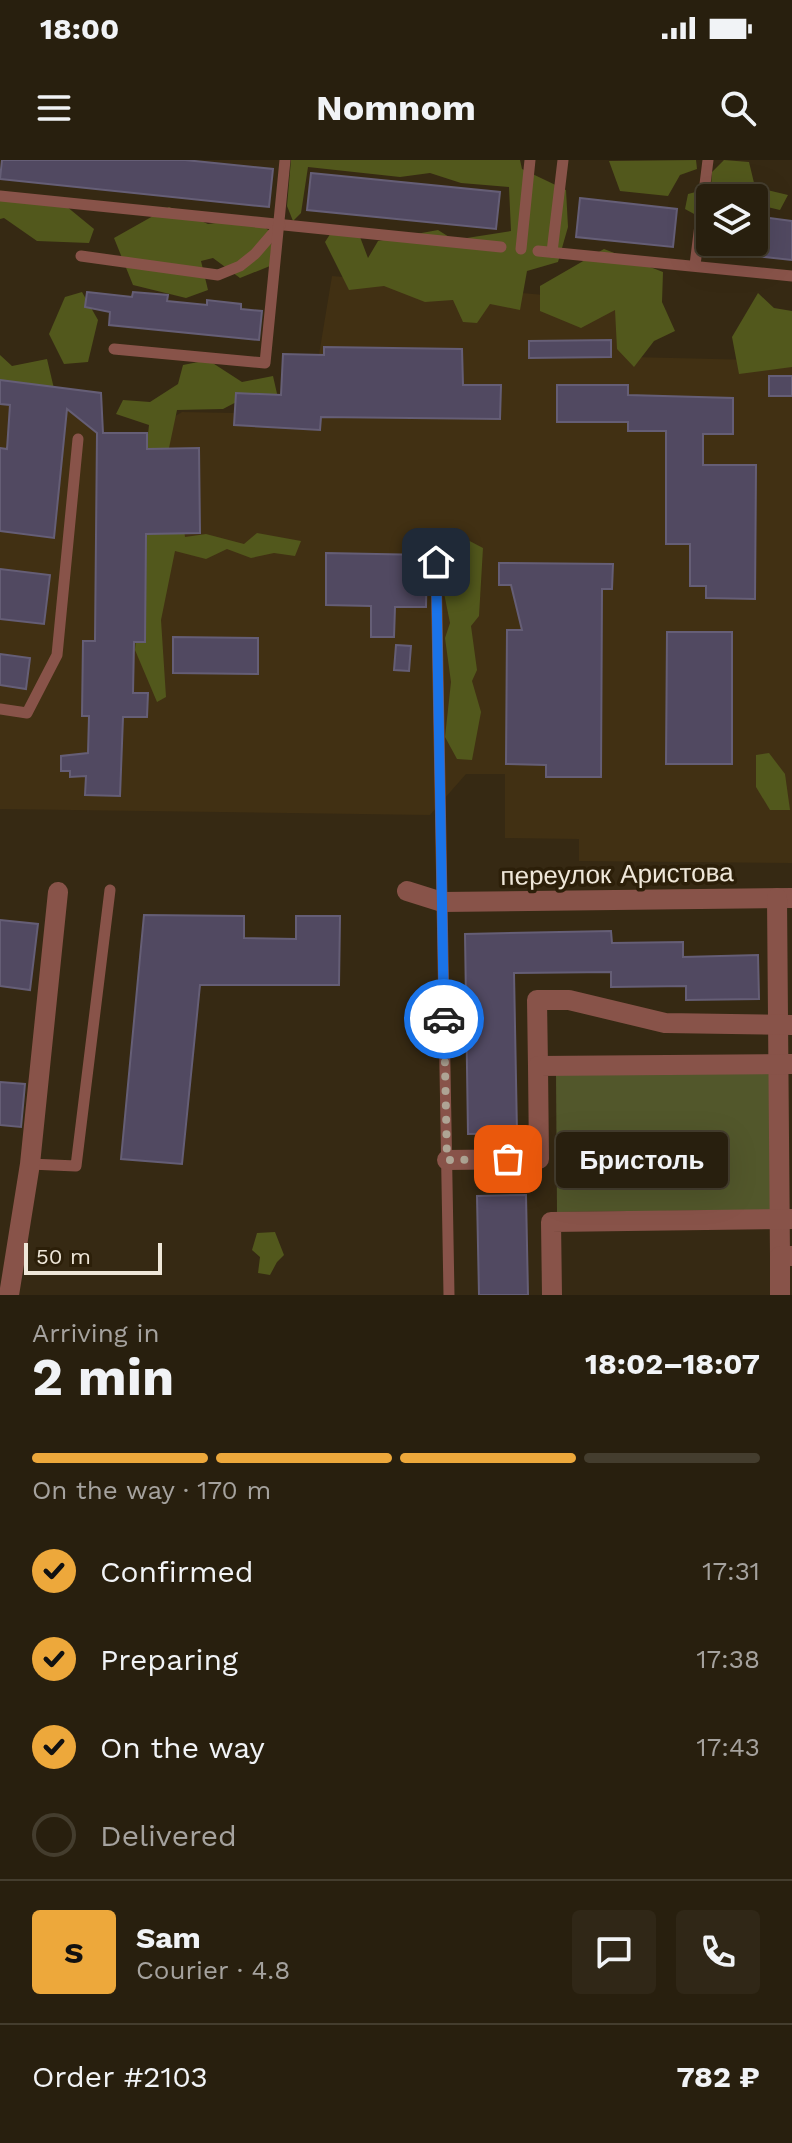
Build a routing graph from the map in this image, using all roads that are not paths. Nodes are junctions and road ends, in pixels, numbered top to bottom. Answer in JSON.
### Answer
{"nodes":[{"id":1,"x":285,"y":160,"type":"edge"},
{"id":2,"x":530,"y":160,"type":"edge"},
{"id":3,"x":563,"y":160,"type":"edge"},
{"id":4,"x":708,"y":160,"type":"edge"},
{"id":5,"x":0,"y":196,"type":"edge"},
{"id":6,"x":280,"y":225,"type":"junction"},
{"id":7,"x":501,"y":247,"type":"dead end"},
{"id":8,"x":521,"y":249,"type":"dead end"},
{"id":9,"x":538,"y":251,"type":"dead end"},
{"id":10,"x":552,"y":252,"type":"junction"},
{"id":11,"x":81,"y":256,"type":"dead end"},
{"id":12,"x":695,"y":265,"type":"junction"},
{"id":13,"x":792,"y":276,"type":"edge"},
{"id":14,"x":114,"y":349,"type":"dead end"},
{"id":15,"x":78,"y":439,"type":"dead end"},
{"id":16,"x":436,"y":562,"type":"dead end"},
{"id":17,"x":0,"y":709,"type":"edge"},
{"id":18,"x":110,"y":890,"type":"dead end"},
{"id":19,"x":407,"y":891,"type":"dead end"},
{"id":20,"x":58,"y":892,"type":"dead end"},
{"id":21,"x":784,"y":898,"type":"edge"},
{"id":22,"x":442,"y":902,"type":"junction"},
{"id":23,"x":785,"y":1025,"type":"edge"},
{"id":24,"x":785,"y":1064,"type":"edge"},
{"id":25,"x":538,"y":1066,"type":"junction"},
{"id":26,"x":447,"y":1160,"type":"junction"},
{"id":27,"x":30,"y":1164,"type":"junction"},
{"id":28,"x":786,"y":1220,"type":"edge"},
{"id":29,"x":786,"y":1256,"type":"edge"},
{"id":30,"x":9,"y":1295,"type":"edge"},
{"id":31,"x":449,"y":1295,"type":"edge"},
{"id":32,"x":552,"y":1295,"type":"edge"},
{"id":33,"x":780,"y":1295,"type":"edge"}],
"edges":[{"from":1,"to":6,"type":"lane"},
{"from":2,"to":8,"type":"lane"},
{"from":3,"to":10,"type":"lane"},
{"from":4,"to":12,"type":"lane"},
{"from":5,"to":6,"type":"lane"},
{"from":6,"to":7,"type":"lane"},
{"from":6,"to":11,"type":"lane"},
{"from":6,"to":14,"type":"lane"},
{"from":9,"to":10,"type":"lane"},
{"from":10,"to":12,"type":"lane"},
{"from":12,"to":13,"type":"lane"},
{"from":15,"to":17,"type":"lane"},
{"from":16,"to":22,"type":"lane"},
{"from":18,"to":27,"type":"lane"},
{"from":19,"to":22,"type":"street","name":"переулок Аристова"},
{"from":20,"to":27,"type":"street"},
{"from":21,"to":22,"type":"street","name":"переулок Аристова"},
{"from":21,"to":23,"type":"street"},
{"from":22,"to":26,"type":"lane"},
{"from":23,"to":24,"type":"street"},
{"from":23,"to":25,"type":"street"},
{"from":24,"to":25,"type":"street"},
{"from":24,"to":28,"type":"street"},
{"from":25,"to":26,"type":"street"},
{"from":26,"to":31,"type":"lane"},
{"from":27,"to":30,"type":"street"},
{"from":28,"to":29,"type":"street"},
{"from":28,"to":32,"type":"street"},
{"from":29,"to":33,"type":"street"}]}
